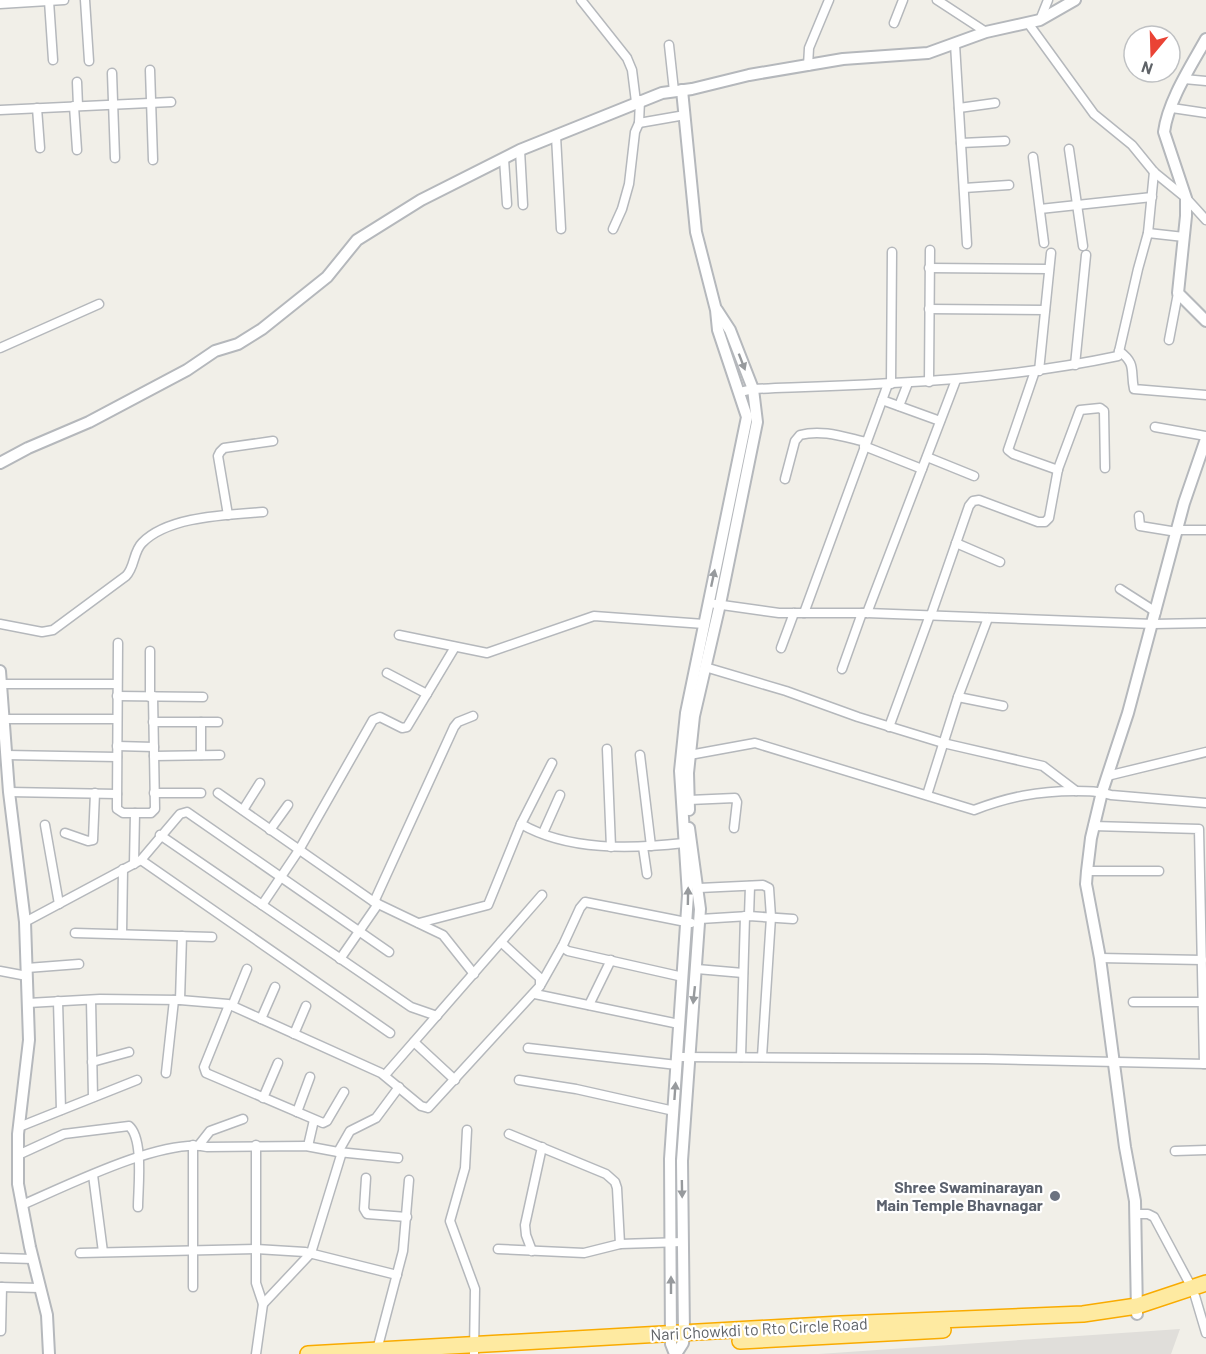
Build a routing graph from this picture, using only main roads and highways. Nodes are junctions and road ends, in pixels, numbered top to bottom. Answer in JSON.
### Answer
{"nodes":[{"id":1,"x":1200,"y":1290,"type":"edge"},
{"id":2,"x":677,"y":1344,"type":"edge"},
{"id":3,"x":474,"y":1349,"type":"edge"},
{"id":4,"x":357,"y":1353,"type":"edge"},
{"id":5,"x":308,"y":1354,"type":"edge"},
{"id":6,"x":455,"y":1354,"type":"edge"}],
"edges":[{"from":1,"to":2,"type":"highway","name":"Nari Chowkdi to Rto Circle Road"},
{"from":2,"to":3,"type":"highway","name":"Nari Chowkdi to Rto Circle Road"},
{"from":3,"to":4,"type":"highway","name":"Nari Chowkdi to Rto Circle Road"},
{"from":3,"to":6,"type":"highway"},
{"from":4,"to":5,"type":"highway","name":"Nari Chowkdi to Rto Circle Road"}]}
